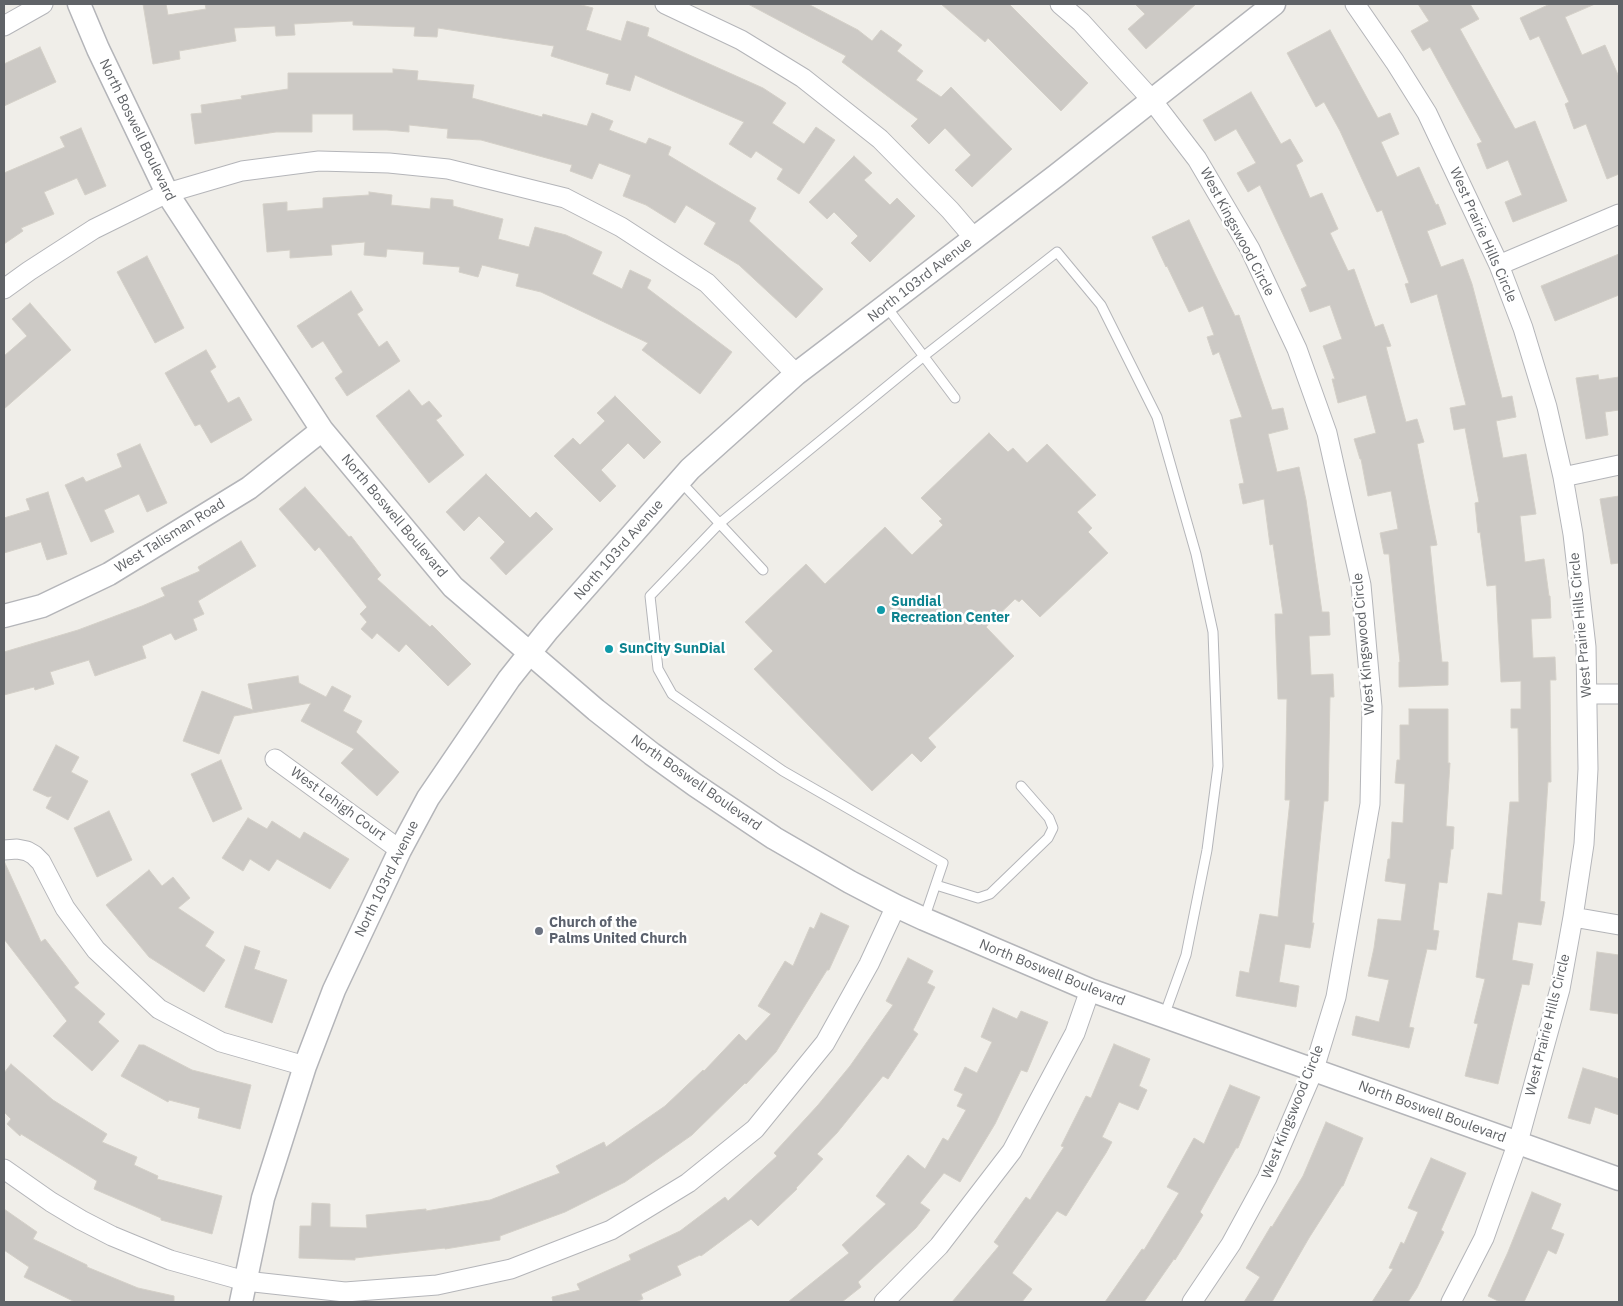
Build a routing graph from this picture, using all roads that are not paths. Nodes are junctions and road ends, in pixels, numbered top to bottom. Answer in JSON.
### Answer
{"nodes":[{"id":1,"x":43,"y":4,"type":"edge"},
{"id":2,"x":80,"y":4,"type":"edge"},
{"id":3,"x":665,"y":4,"type":"edge"},
{"id":4,"x":1060,"y":4,"type":"edge"},
{"id":5,"x":1274,"y":4,"type":"edge"},
{"id":6,"x":1355,"y":4,"type":"edge"},
{"id":7,"x":4,"y":26,"type":"edge"},
{"id":8,"x":1151,"y":99,"type":"junction"},
{"id":9,"x":167,"y":193,"type":"junction"},
{"id":10,"x":1619,"y":214,"type":"edge"},
{"id":11,"x":974,"y":238,"type":"junction"},
{"id":12,"x":1499,"y":265,"type":"junction"},
{"id":13,"x":4,"y":290,"type":"edge"},
{"id":14,"x":886,"y":306,"type":"junction"},
{"id":15,"x":924,"y":356,"type":"junction"},
{"id":16,"x":796,"y":374,"type":"junction"},
{"id":17,"x":955,"y":398,"type":"dead end"},
{"id":18,"x":322,"y":430,"type":"junction"},
{"id":19,"x":1619,"y":465,"type":"edge"},
{"id":20,"x":1563,"y":477,"type":"junction"},
{"id":21,"x":679,"y":481,"type":"junction"},
{"id":22,"x":720,"y":523,"type":"junction"},
{"id":23,"x":763,"y":570,"type":"dead end"},
{"id":24,"x":4,"y":616,"type":"edge"},
{"id":25,"x":530,"y":654,"type":"junction"},
{"id":26,"x":1587,"y":694,"type":"junction"},
{"id":27,"x":1619,"y":694,"type":"edge"},
{"id":28,"x":275,"y":759,"type":"dead end"},
{"id":29,"x":1021,"y":786,"type":"dead end"},
{"id":30,"x":4,"y":850,"type":"edge"},
{"id":31,"x":400,"y":850,"type":"junction"},
{"id":32,"x":936,"y":885,"type":"junction"},
{"id":33,"x":896,"y":906,"type":"junction"},
{"id":34,"x":1574,"y":917,"type":"junction"},
{"id":35,"x":924,"y":919,"type":"junction"},
{"id":36,"x":1619,"y":925,"type":"edge"},
{"id":37,"x":1090,"y":990,"type":"junction"},
{"id":38,"x":1164,"y":1016,"type":"junction"},
{"id":39,"x":305,"y":1066,"type":"junction"},
{"id":40,"x":1314,"y":1069,"type":"junction"},
{"id":41,"x":1518,"y":1142,"type":"junction"},
{"id":42,"x":4,"y":1169,"type":"edge"},
{"id":43,"x":1619,"y":1179,"type":"edge"},
{"id":44,"x":243,"y":1292,"type":"edge"},
{"id":45,"x":884,"y":1302,"type":"edge"},
{"id":46,"x":1192,"y":1302,"type":"edge"},
{"id":47,"x":1451,"y":1302,"type":"edge"}],
"edges":[{"from":1,"to":7,"type":"street"},
{"from":2,"to":9,"type":"street","name":"North Boswell Boulevard"},
{"from":3,"to":11,"type":"street"},
{"from":4,"to":8,"type":"street","name":"West Kingswood Circle"},
{"from":5,"to":8,"type":"street","name":"North 103rd Avenue"},
{"from":6,"to":12,"type":"street","name":"West Prairie Hills Circle"},
{"from":8,"to":11,"type":"street","name":"North 103rd Avenue"},
{"from":8,"to":40,"type":"street","name":"West Kingswood Circle"},
{"from":9,"to":13,"type":"street"},
{"from":9,"to":16,"type":"street"},
{"from":9,"to":18,"type":"street","name":"North Boswell Boulevard"},
{"from":10,"to":12,"type":"street"},
{"from":11,"to":14,"type":"street","name":"North 103rd Avenue"},
{"from":12,"to":20,"type":"street","name":"West Prairie Hills Circle"},
{"from":14,"to":15,"type":"lane"},
{"from":14,"to":16,"type":"street","name":"North 103rd Avenue"},
{"from":15,"to":17,"type":"lane"},
{"from":15,"to":22,"type":"lane"},
{"from":15,"to":38,"type":"lane"},
{"from":16,"to":21,"type":"street","name":"North 103rd Avenue"},
{"from":18,"to":24,"type":"street","name":"West Talisman Road"},
{"from":18,"to":25,"type":"street","name":"North Boswell Boulevard"},
{"from":19,"to":20,"type":"street"},
{"from":20,"to":26,"type":"street","name":"West Prairie Hills Circle"},
{"from":21,"to":22,"type":"lane"},
{"from":21,"to":25,"type":"street","name":"North 103rd Avenue"},
{"from":22,"to":23,"type":"lane"},
{"from":22,"to":32,"type":"lane"},
{"from":25,"to":31,"type":"street","name":"North 103rd Avenue"},
{"from":25,"to":33,"type":"street","name":"North Boswell Boulevard"},
{"from":26,"to":27,"type":"street"},
{"from":26,"to":34,"type":"street","name":"West Prairie Hills Circle"},
{"from":28,"to":31,"type":"street","name":"West Lehigh Court"},
{"from":29,"to":32,"type":"lane"},
{"from":30,"to":39,"type":"street"},
{"from":31,"to":39,"type":"street","name":"North 103rd Avenue"},
{"from":32,"to":35,"type":"lane"},
{"from":33,"to":35,"type":"street","name":"North Boswell Boulevard"},
{"from":33,"to":44,"type":"street"},
{"from":34,"to":36,"type":"street"},
{"from":34,"to":41,"type":"street","name":"West Prairie Hills Circle"},
{"from":35,"to":37,"type":"street","name":"North Boswell Boulevard"},
{"from":37,"to":38,"type":"street","name":"North Boswell Boulevard"},
{"from":37,"to":45,"type":"street"},
{"from":38,"to":40,"type":"street","name":"North Boswell Boulevard"},
{"from":39,"to":44,"type":"street","name":"North 103rd Avenue"},
{"from":40,"to":41,"type":"street","name":"North Boswell Boulevard"},
{"from":40,"to":46,"type":"street","name":"West Kingswood Circle"},
{"from":41,"to":43,"type":"street","name":"North Boswell Boulevard"},
{"from":41,"to":47,"type":"street","name":"West Prairie Hills Circle"},
{"from":42,"to":44,"type":"street"}]}
